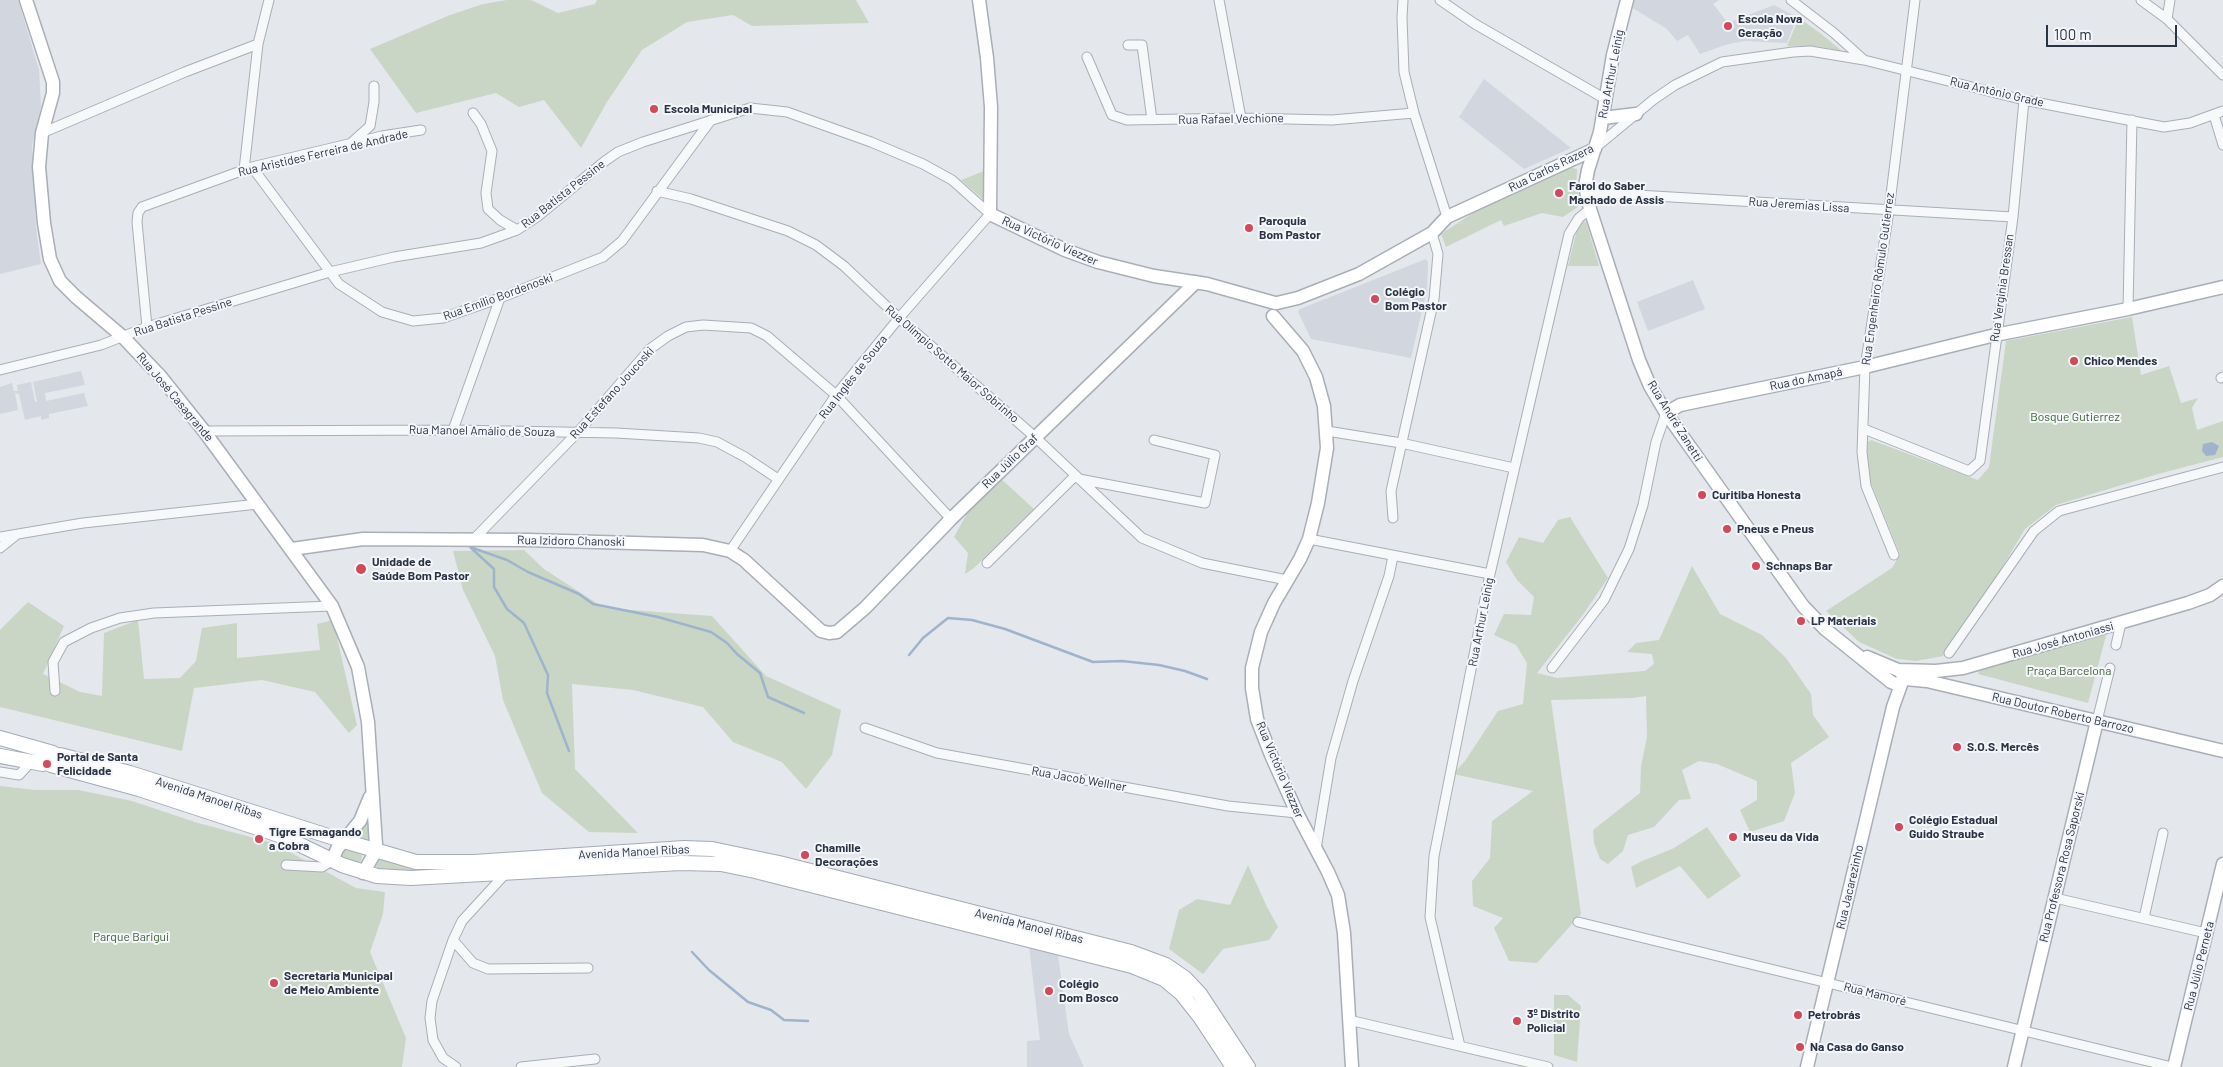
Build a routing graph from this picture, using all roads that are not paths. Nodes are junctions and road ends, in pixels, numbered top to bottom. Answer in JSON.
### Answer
{"nodes":[{"id":1,"x":26,"y":0,"type":"edge"},
{"id":2,"x":268,"y":0,"type":"edge"},
{"id":3,"x":979,"y":0,"type":"edge"},
{"id":4,"x":1220,"y":0,"type":"edge"},
{"id":5,"x":1403,"y":0,"type":"edge"},
{"id":6,"x":1440,"y":0,"type":"edge"},
{"id":7,"x":1627,"y":0,"type":"edge"},
{"id":8,"x":1791,"y":0,"type":"edge"},
{"id":9,"x":1915,"y":0,"type":"edge"},
{"id":10,"x":2141,"y":0,"type":"edge"},
{"id":11,"x":2170,"y":0,"type":"edge"},
{"id":12,"x":2167,"y":18,"type":"junction"},
{"id":13,"x":258,"y":44,"type":"junction"},
{"id":14,"x":1128,"y":45,"type":"dead end"},
{"id":15,"x":1087,"y":56,"type":"dead end"},
{"id":16,"x":1864,"y":60,"type":"junction"},
{"id":17,"x":1905,"y":70,"type":"junction"},
{"id":18,"x":2223,"y":75,"type":"edge"},
{"id":19,"x":374,"y":86,"type":"dead end"},
{"id":20,"x":1607,"y":100,"type":"junction"},
{"id":21,"x":2024,"y":100,"type":"junction"},
{"id":22,"x":2223,"y":111,"type":"edge"},
{"id":23,"x":473,"y":113,"type":"dead end"},
{"id":24,"x":1414,"y":113,"type":"junction"},
{"id":25,"x":1636,"y":114,"type":"junction"},
{"id":26,"x":2214,"y":115,"type":"junction"},
{"id":27,"x":1241,"y":118,"type":"junction"},
{"id":28,"x":1603,"y":118,"type":"junction"},
{"id":29,"x":712,"y":120,"type":"junction"},
{"id":30,"x":1152,"y":120,"type":"junction"},
{"id":31,"x":2132,"y":120,"type":"junction"},
{"id":32,"x":421,"y":130,"type":"dead end"},
{"id":33,"x":42,"y":133,"type":"junction"},
{"id":34,"x":351,"y":144,"type":"junction"},
{"id":35,"x":2223,"y":145,"type":"edge"},
{"id":36,"x":1594,"y":148,"type":"junction"},
{"id":37,"x":248,"y":169,"type":"junction"},
{"id":38,"x":657,"y":191,"type":"junction"},
{"id":39,"x":1586,"y":192,"type":"junction"},
{"id":40,"x":1590,"y":209,"type":"junction"},
{"id":41,"x":1889,"y":211,"type":"junction"},
{"id":42,"x":990,"y":214,"type":"junction"},
{"id":43,"x":2013,"y":216,"type":"junction"},
{"id":44,"x":1447,"y":217,"type":"junction"},
{"id":45,"x":517,"y":230,"type":"junction"},
{"id":46,"x":1432,"y":232,"type":"junction"},
{"id":47,"x":330,"y":272,"type":"junction"},
{"id":48,"x":1196,"y":282,"type":"junction"},
{"id":49,"x":2223,"y":287,"type":"edge"},
{"id":50,"x":500,"y":298,"type":"junction"},
{"id":51,"x":2128,"y":309,"type":"junction"},
{"id":52,"x":1277,"y":310,"type":"junction"},
{"id":53,"x":899,"y":318,"type":"junction"},
{"id":54,"x":147,"y":327,"type":"junction"},
{"id":55,"x":1995,"y":335,"type":"junction"},
{"id":56,"x":123,"y":337,"type":"junction"},
{"id":57,"x":1865,"y":367,"type":"junction"},
{"id":58,"x":0,"y":370,"type":"edge"},
{"id":59,"x":836,"y":395,"type":"junction"},
{"id":60,"x":1666,"y":413,"type":"junction"},
{"id":61,"x":1864,"y":429,"type":"junction"},
{"id":62,"x":453,"y":430,"type":"junction"},
{"id":63,"x":204,"y":431,"type":"junction"},
{"id":64,"x":1327,"y":431,"type":"junction"},
{"id":65,"x":578,"y":432,"type":"junction"},
{"id":66,"x":1035,"y":437,"type":"junction"},
{"id":67,"x":1154,"y":440,"type":"dead end"},
{"id":68,"x":1401,"y":444,"type":"junction"},
{"id":69,"x":2223,"y":467,"type":"edge"},
{"id":70,"x":1514,"y":468,"type":"junction"},
{"id":71,"x":1077,"y":478,"type":"junction"},
{"id":72,"x":778,"y":479,"type":"junction"},
{"id":73,"x":258,"y":504,"type":"junction"},
{"id":74,"x":1393,"y":518,"type":"dead end"},
{"id":75,"x":951,"y":519,"type":"junction"},
{"id":76,"x":15,"y":536,"type":"junction"},
{"id":77,"x":0,"y":537,"type":"edge"},
{"id":78,"x":1309,"y":539,"type":"junction"},
{"id":79,"x":473,"y":540,"type":"junction"},
{"id":80,"x":0,"y":548,"type":"edge"},
{"id":81,"x":292,"y":549,"type":"junction"},
{"id":82,"x":730,"y":551,"type":"junction"},
{"id":83,"x":1894,"y":554,"type":"dead end"},
{"id":84,"x":1393,"y":556,"type":"junction"},
{"id":85,"x":987,"y":562,"type":"dead end"},
{"id":86,"x":1490,"y":574,"type":"junction"},
{"id":87,"x":1287,"y":580,"type":"junction"},
{"id":88,"x":2223,"y":586,"type":"edge"},
{"id":89,"x":332,"y":606,"type":"junction"},
{"id":90,"x":2121,"y":623,"type":"junction"},
{"id":91,"x":821,"y":631,"type":"joint"},
{"id":92,"x":2116,"y":645,"type":"dead end"},
{"id":93,"x":1949,"y":653,"type":"dead end"},
{"id":94,"x":1552,"y":668,"type":"dead end"},
{"id":95,"x":2110,"y":668,"type":"dead end"},
{"id":96,"x":1896,"y":677,"type":"junction"},
{"id":97,"x":55,"y":691,"type":"dead end"},
{"id":98,"x":2097,"y":721,"type":"junction"},
{"id":99,"x":864,"y":728,"type":"dead end"},
{"id":100,"x":0,"y":738,"type":"edge"},
{"id":101,"x":2223,"y":751,"type":"edge"},
{"id":102,"x":0,"y":756,"type":"edge"},
{"id":103,"x":48,"y":760,"type":"junction"},
{"id":104,"x":0,"y":772,"type":"edge"},
{"id":105,"x":371,"y":792,"type":"junction"},
{"id":106,"x":1296,"y":813,"type":"junction"},
{"id":107,"x":2163,"y":833,"type":"dead end"},
{"id":108,"x":344,"y":841,"type":"junction"},
{"id":109,"x":1316,"y":849,"type":"junction"},
{"id":110,"x":376,"y":851,"type":"junction"},
{"id":111,"x":527,"y":859,"type":"junction"},
{"id":112,"x":332,"y":861,"type":"junction"},
{"id":113,"x":474,"y":862,"type":"junction"},
{"id":114,"x":779,"y":862,"type":"junction"},
{"id":115,"x":286,"y":864,"type":"dead end"},
{"id":116,"x":2223,"y":864,"type":"edge"},
{"id":117,"x":756,"y":871,"type":"junction"},
{"id":118,"x":363,"y":873,"type":"junction"},
{"id":119,"x":506,"y":873,"type":"junction"},
{"id":120,"x":451,"y":876,"type":"junction"},
{"id":121,"x":2055,"y":898,"type":"junction"},
{"id":122,"x":2144,"y":918,"type":"junction"},
{"id":123,"x":979,"y":920,"type":"junction"},
{"id":124,"x":1578,"y":922,"type":"dead end"},
{"id":125,"x":1014,"y":929,"type":"junction"},
{"id":126,"x":2206,"y":933,"type":"junction"},
{"id":127,"x":453,"y":940,"type":"junction"},
{"id":128,"x":588,"y":968,"type":"dead end"},
{"id":129,"x":1827,"y":983,"type":"junction"},
{"id":130,"x":1349,"y":1020,"type":"junction"},
{"id":131,"x":2023,"y":1030,"type":"junction"},
{"id":132,"x":1460,"y":1046,"type":"junction"},
{"id":133,"x":596,"y":1059,"type":"dead end"},
{"id":134,"x":1229,"y":1066,"type":"edge"},
{"id":135,"x":456,"y":1067,"type":"edge"},
{"id":136,"x":521,"y":1067,"type":"edge"},
{"id":137,"x":1248,"y":1067,"type":"edge"},
{"id":138,"x":1352,"y":1067,"type":"edge"},
{"id":139,"x":1548,"y":1067,"type":"edge"},
{"id":140,"x":1807,"y":1067,"type":"edge"},
{"id":141,"x":2014,"y":1067,"type":"edge"},
{"id":142,"x":2173,"y":1067,"type":"edge"}],
"edges":[{"from":1,"to":33,"type":"street","name":"Rua José Casagrande"},
{"from":2,"to":13,"type":"street"},
{"from":3,"to":42,"type":"street"},
{"from":4,"to":27,"type":"street"},
{"from":5,"to":24,"type":"street"},
{"from":6,"to":20,"type":"street"},
{"from":7,"to":20,"type":"street","name":"Rua Arthur Leinig"},
{"from":8,"to":16,"type":"street","name":"Rua Antônio Grade"},
{"from":9,"to":17,"type":"street","name":"Rua Engenheiro Rômulo Gutierrez"},
{"from":10,"to":12,"type":"street"},
{"from":11,"to":12,"type":"street"},
{"from":12,"to":18,"type":"street"},
{"from":13,"to":33,"type":"street"},
{"from":13,"to":37,"type":"street"},
{"from":14,"to":30,"type":"street"},
{"from":15,"to":30,"type":"street","name":"Rua Rafael Vechione"},
{"from":16,"to":17,"type":"street","name":"Rua Antônio Grade"},
{"from":16,"to":25,"type":"street","name":"Rua Carlos Razera"},
{"from":17,"to":21,"type":"street","name":"Rua Antônio Grade"},
{"from":17,"to":41,"type":"street","name":"Rua Engenheiro Rômulo Gutierrez"},
{"from":19,"to":34,"type":"street"},
{"from":20,"to":28,"type":"street","name":"Rua Arthur Leinig"},
{"from":21,"to":31,"type":"street","name":"Rua Antônio Grade"},
{"from":21,"to":43,"type":"street","name":"Rua Verginia Bressan"},
{"from":22,"to":26,"type":"street","name":"Rua Antônio Grade"},
{"from":23,"to":45,"type":"street"},
{"from":24,"to":27,"type":"street","name":"Rua Rafael Vechione"},
{"from":24,"to":44,"type":"street"},
{"from":25,"to":28,"type":"street"},
{"from":25,"to":36,"type":"street","name":"Rua Carlos Razera"},
{"from":26,"to":31,"type":"street","name":"Rua Antônio Grade"},
{"from":26,"to":35,"type":"street"},
{"from":27,"to":30,"type":"street","name":"Rua Rafael Vechione"},
{"from":28,"to":36,"type":"street","name":"Rua Arthur Leinig"},
{"from":29,"to":38,"type":"street","name":"Rua Emílio Bordenoski"},
{"from":29,"to":42,"type":"street","name":"Rua Batista Pessine"},
{"from":29,"to":45,"type":"street","name":"Rua Batista Pessine"},
{"from":31,"to":51,"type":"street"},
{"from":32,"to":34,"type":"street","name":"Rua Aristides Ferreira de Andrade"},
{"from":33,"to":56,"type":"street","name":"Rua José Casagrande"},
{"from":34,"to":37,"type":"street","name":"Rua Aristides Ferreira de Andrade"},
{"from":36,"to":39,"type":"street","name":"Rua André Zanetti"},
{"from":36,"to":44,"type":"street","name":"Rua Carlos Razera"},
{"from":37,"to":47,"type":"street","name":"Rua Emílio Bordenoski"},
{"from":37,"to":54,"type":"street","name":"Rua Aristides Ferreira de Andrade"},
{"from":38,"to":50,"type":"street","name":"Rua Emílio Bordenoski"},
{"from":38,"to":53,"type":"street","name":"Rua Olímpio Sotto Maior Sobrinho"},
{"from":39,"to":40,"type":"street","name":"Rua André Zanetti"},
{"from":39,"to":41,"type":"street","name":"Rua Jeremias Lissa"},
{"from":40,"to":60,"type":"street","name":"Rua André Zanetti"},
{"from":40,"to":70,"type":"street","name":"Rua Arthur Leinig"},
{"from":41,"to":43,"type":"street","name":"Rua Jeremias Lissa"},
{"from":41,"to":57,"type":"street","name":"Rua Engenheiro Rômulo Gutierrez"},
{"from":42,"to":48,"type":"street","name":"Rua Victório Viezzer"},
{"from":42,"to":53,"type":"street","name":"Rua Inglês de Souza"},
{"from":43,"to":55,"type":"street","name":"Rua Verginia Bressan"},
{"from":44,"to":46,"type":"street","name":"Rua Carlos Razera"},
{"from":45,"to":47,"type":"street","name":"Rua Batista Pessine"},
{"from":46,"to":52,"type":"street","name":"Rua Carlos Razera"},
{"from":46,"to":68,"type":"street"},
{"from":47,"to":50,"type":"street","name":"Rua Emílio Bordenoski"},
{"from":47,"to":54,"type":"street","name":"Rua Batista Pessine"},
{"from":48,"to":52,"type":"street","name":"Rua Victório Viezzer"},
{"from":48,"to":66,"type":"street","name":"Rua Júlio Graf"},
{"from":49,"to":51,"type":"street","name":"Rua do Amapá"},
{"from":50,"to":62,"type":"street"},
{"from":51,"to":55,"type":"street","name":"Rua do Amapá"},
{"from":52,"to":64,"type":"street","name":"Rua Victório Viezzer"},
{"from":53,"to":59,"type":"street","name":"Rua Inglês de Souza"},
{"from":53,"to":66,"type":"street","name":"Rua Olímpio Sotto Maior Sobrinho"},
{"from":54,"to":56,"type":"street","name":"Rua Batista Pessine"},
{"from":55,"to":57,"type":"street","name":"Rua do Amapá"},
{"from":55,"to":61,"type":"street","name":"Rua Verginia Bressan"},
{"from":56,"to":58,"type":"street","name":"Rua Batista Pessine"},
{"from":56,"to":63,"type":"street","name":"Rua José Casagrande"},
{"from":57,"to":60,"type":"street","name":"Rua do Amapá"},
{"from":57,"to":61,"type":"street","name":"Rua Engenheiro Rômulo Gutierrez"},
{"from":59,"to":65,"type":"street","name":"Rua Estefano Joucoski"},
{"from":59,"to":72,"type":"street","name":"Rua Inglês de Souza"},
{"from":59,"to":75,"type":"street","name":"Rua Estefano Joucoski"},
{"from":60,"to":94,"type":"street"},
{"from":60,"to":96,"type":"street","name":"Rua André Zanetti"},
{"from":61,"to":83,"type":"street","name":"Rua Engenheiro Rômulo Gutierrez"},
{"from":62,"to":63,"type":"street","name":"Rua Manoel Amálio de Souza"},
{"from":62,"to":65,"type":"street","name":"Rua Manoel Amálio de Souza"},
{"from":63,"to":73,"type":"street","name":"Rua José Casagrande"},
{"from":64,"to":68,"type":"street"},
{"from":64,"to":78,"type":"street","name":"Rua Victório Viezzer"},
{"from":65,"to":72,"type":"street","name":"Rua Manoel Amálio de Souza"},
{"from":65,"to":79,"type":"street","name":"Rua Estefano Joucoski"},
{"from":66,"to":71,"type":"street","name":"Rua Olímpio Sotto Maior Sobrinho"},
{"from":66,"to":75,"type":"street","name":"Rua Júlio Graf"},
{"from":67,"to":71,"type":"street"},
{"from":68,"to":70,"type":"street"},
{"from":68,"to":74,"type":"street"},
{"from":69,"to":93,"type":"street"},
{"from":70,"to":86,"type":"street","name":"Rua Arthur Leinig"},
{"from":71,"to":85,"type":"street"},
{"from":71,"to":87,"type":"street","name":"Rua Olímpio Sotto Maior Sobrinho"},
{"from":72,"to":82,"type":"street","name":"Rua Inglês de Souza"},
{"from":73,"to":76,"type":"street"},
{"from":73,"to":81,"type":"street","name":"Rua José Casagrande"},
{"from":75,"to":91,"type":"street","name":"Rua Júlio Graf"},
{"from":76,"to":77,"type":"street"},
{"from":76,"to":80,"type":"street"},
{"from":78,"to":84,"type":"street"},
{"from":78,"to":87,"type":"street","name":"Rua Victório Viezzer"},
{"from":79,"to":81,"type":"street","name":"Rua Izidoro Chanoski"},
{"from":79,"to":82,"type":"street","name":"Rua Izidoro Chanoski"},
{"from":81,"to":89,"type":"street","name":"Rua José Casagrande"},
{"from":82,"to":91,"type":"street","name":"Rua Izidoro Chanoski"},
{"from":84,"to":86,"type":"street"},
{"from":84,"to":109,"type":"street"},
{"from":86,"to":132,"type":"street","name":"Rua Arthur Leinig"},
{"from":87,"to":106,"type":"street","name":"Rua Victório Viezzer"},
{"from":88,"to":90,"type":"street","name":"Rua José Antoniassi"},
{"from":89,"to":97,"type":"street"},
{"from":89,"to":105,"type":"street","name":"Rua José Casagrande"},
{"from":90,"to":92,"type":"street"},
{"from":90,"to":96,"type":"street","name":"Rua José Antoniassi"},
{"from":95,"to":98,"type":"street","name":"Rua Professora Rosa Saporski"},
{"from":96,"to":98,"type":"street","name":"Rua Doutor Roberto Barrozo"},
{"from":96,"to":129,"type":"street","name":"Rua Jacarezinho"},
{"from":98,"to":101,"type":"street","name":"Rua Doutor Roberto Barrozo"},
{"from":98,"to":121,"type":"street","name":"Rua Professora Rosa Saporski"},
{"from":99,"to":106,"type":"street","name":"Rua Jacob Wellner"},
{"from":100,"to":103,"type":"main road","name":"Avenida Manoel Ribas"},
{"from":102,"to":103,"type":"main road","name":"Avenida Manoel Ribas"},
{"from":103,"to":104,"type":"street"},
{"from":103,"to":108,"type":"main road","name":"Avenida Manoel Ribas"},
{"from":103,"to":112,"type":"main road","name":"Avenida Manoel Ribas"},
{"from":105,"to":108,"type":"street","name":"Rua José Casagrande"},
{"from":105,"to":110,"type":"street","name":"Rua José Casagrande"},
{"from":106,"to":109,"type":"street","name":"Rua Victório Viezzer"},
{"from":107,"to":122,"type":"street"},
{"from":108,"to":110,"type":"main road","name":"Avenida Manoel Ribas"},
{"from":108,"to":112,"type":"street","name":"Rua José Casagrande"},
{"from":109,"to":130,"type":"street","name":"Rua Victório Viezzer"},
{"from":110,"to":113,"type":"main road","name":"Avenida Manoel Ribas"},
{"from":110,"to":118,"type":"street"},
{"from":111,"to":113,"type":"main road","name":"Avenida Manoel Ribas"},
{"from":111,"to":114,"type":"main road","name":"Avenida Manoel Ribas"},
{"from":111,"to":119,"type":"main road"},
{"from":112,"to":115,"type":"street"},
{"from":112,"to":118,"type":"main road","name":"Avenida Manoel Ribas"},
{"from":113,"to":120,"type":"main road"},
{"from":114,"to":117,"type":"main road"},
{"from":114,"to":123,"type":"main road","name":"Avenida Manoel Ribas"},
{"from":116,"to":126,"type":"street","name":"Rua Júlio Perneta"},
{"from":117,"to":119,"type":"main road","name":"Avenida Manoel Ribas"},
{"from":117,"to":123,"type":"main road","name":"Avenida Manoel Ribas"},
{"from":118,"to":120,"type":"main road","name":"Avenida Manoel Ribas"},
{"from":119,"to":120,"type":"main road","name":"Avenida Manoel Ribas"},
{"from":119,"to":127,"type":"street"},
{"from":121,"to":122,"type":"street"},
{"from":121,"to":131,"type":"street","name":"Rua Professora Rosa Saporski"},
{"from":122,"to":126,"type":"street"},
{"from":123,"to":125,"type":"main road","name":"Avenida Manoel Ribas"},
{"from":124,"to":129,"type":"street","name":"Rua Mamoré"},
{"from":125,"to":134,"type":"main road","name":"Avenida Manoel Ribas"},
{"from":125,"to":137,"type":"main road","name":"Avenida Manoel Ribas"},
{"from":126,"to":142,"type":"street","name":"Rua Júlio Perneta"},
{"from":127,"to":128,"type":"street"},
{"from":127,"to":135,"type":"street"},
{"from":129,"to":131,"type":"street","name":"Rua Mamoré"},
{"from":129,"to":140,"type":"street","name":"Rua Jacarezinho"},
{"from":130,"to":132,"type":"street"},
{"from":130,"to":138,"type":"street","name":"Rua Victório Viezzer"},
{"from":131,"to":141,"type":"street","name":"Rua Professora Rosa Saporski"},
{"from":131,"to":142,"type":"street","name":"Rua Mamoré"},
{"from":132,"to":139,"type":"street"},
{"from":133,"to":136,"type":"street"}]}
